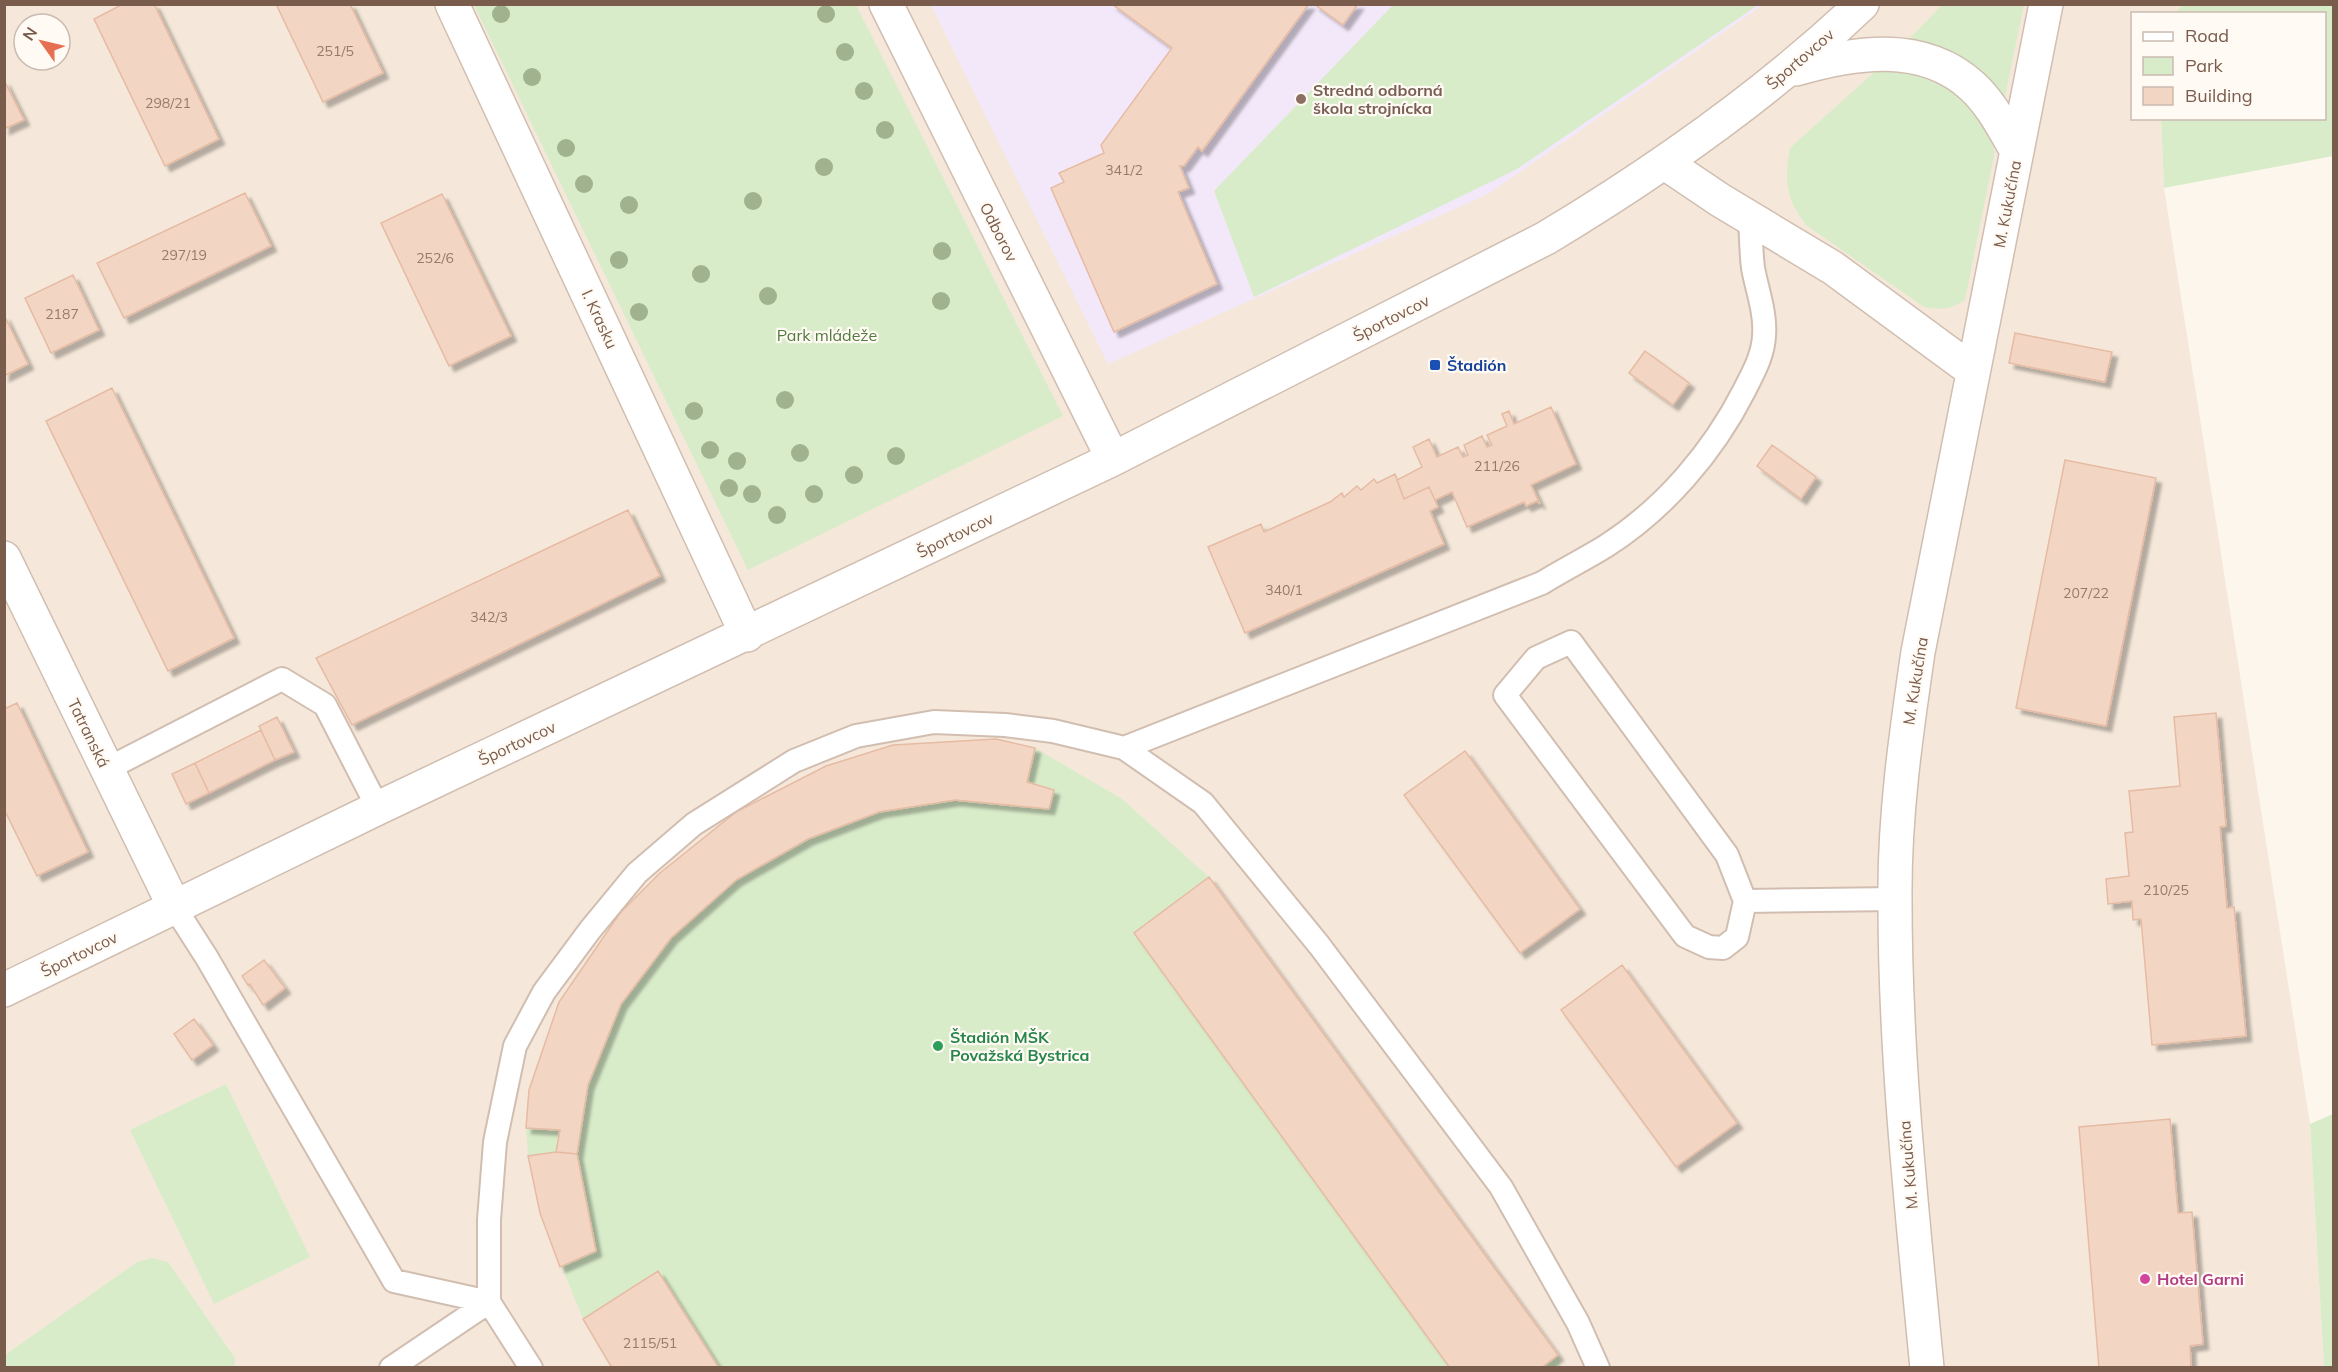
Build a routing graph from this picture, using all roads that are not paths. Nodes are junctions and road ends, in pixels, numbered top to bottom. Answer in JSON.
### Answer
{"nodes":[{"id":1,"x":452,"y":4,"type":"edge"},
{"id":2,"x":885,"y":4,"type":"edge"},
{"id":3,"x":1862,"y":4,"type":"edge"},
{"id":4,"x":2046,"y":4,"type":"edge"},
{"id":5,"x":1788,"y":71,"type":"junction"},
{"id":6,"x":2017,"y":151,"type":"junction"},
{"id":7,"x":1665,"y":163,"type":"junction"},
{"id":8,"x":1750,"y":218,"type":"junction"},
{"id":9,"x":1973,"y":370,"type":"junction"},
{"id":10,"x":1113,"y":459,"type":"junction"},
{"id":11,"x":4,"y":558,"type":"edge"},
{"id":12,"x":747,"y":635,"type":"junction"},
{"id":13,"x":1124,"y":747,"type":"junction"},
{"id":14,"x":107,"y":769,"type":"junction"},
{"id":15,"x":378,"y":808,"type":"junction"},
{"id":16,"x":1895,"y":899,"type":"junction"},
{"id":17,"x":1745,"y":901,"type":"junction"},
{"id":18,"x":175,"y":908,"type":"junction"},
{"id":19,"x":4,"y":990,"type":"edge"},
{"id":20,"x":489,"y":1302,"type":"junction"},
{"id":21,"x":391,"y":1368,"type":"edge"},
{"id":22,"x":531,"y":1368,"type":"edge"},
{"id":23,"x":1598,"y":1368,"type":"edge"},
{"id":24,"x":1927,"y":1368,"type":"edge"}],
"edges":[{"from":1,"to":12,"type":"street","name":"I. Krasku"},
{"from":2,"to":10,"type":"street","name":"Odborov"},
{"from":3,"to":5,"type":"street","name":"Športovcov"},
{"from":4,"to":6,"type":"street","name":"M. Kukučína"},
{"from":5,"to":6,"type":"street"},
{"from":5,"to":7,"type":"street","name":"Športovcov"},
{"from":6,"to":9,"type":"street","name":"M. Kukučína"},
{"from":7,"to":8,"type":"street"},
{"from":7,"to":10,"type":"street","name":"Športovcov"},
{"from":8,"to":9,"type":"street"},
{"from":8,"to":13,"type":"lane"},
{"from":9,"to":16,"type":"street","name":"M. Kukučína"},
{"from":10,"to":12,"type":"street","name":"Športovcov"},
{"from":11,"to":14,"type":"street","name":"Tatranská"},
{"from":12,"to":15,"type":"street","name":"Športovcov"},
{"from":13,"to":20,"type":"lane"},
{"from":13,"to":23,"type":"lane"},
{"from":14,"to":15,"type":"lane"},
{"from":14,"to":18,"type":"street","name":"Tatranská"},
{"from":15,"to":18,"type":"street","name":"Športovcov"},
{"from":16,"to":17,"type":"lane"},
{"from":16,"to":24,"type":"street","name":"M. Kukučína"},
{"from":17,"to":17,"type":"lane"},
{"from":18,"to":19,"type":"street","name":"Športovcov"},
{"from":18,"to":20,"type":"lane"},
{"from":20,"to":21,"type":"lane"},
{"from":20,"to":22,"type":"lane"}]}
